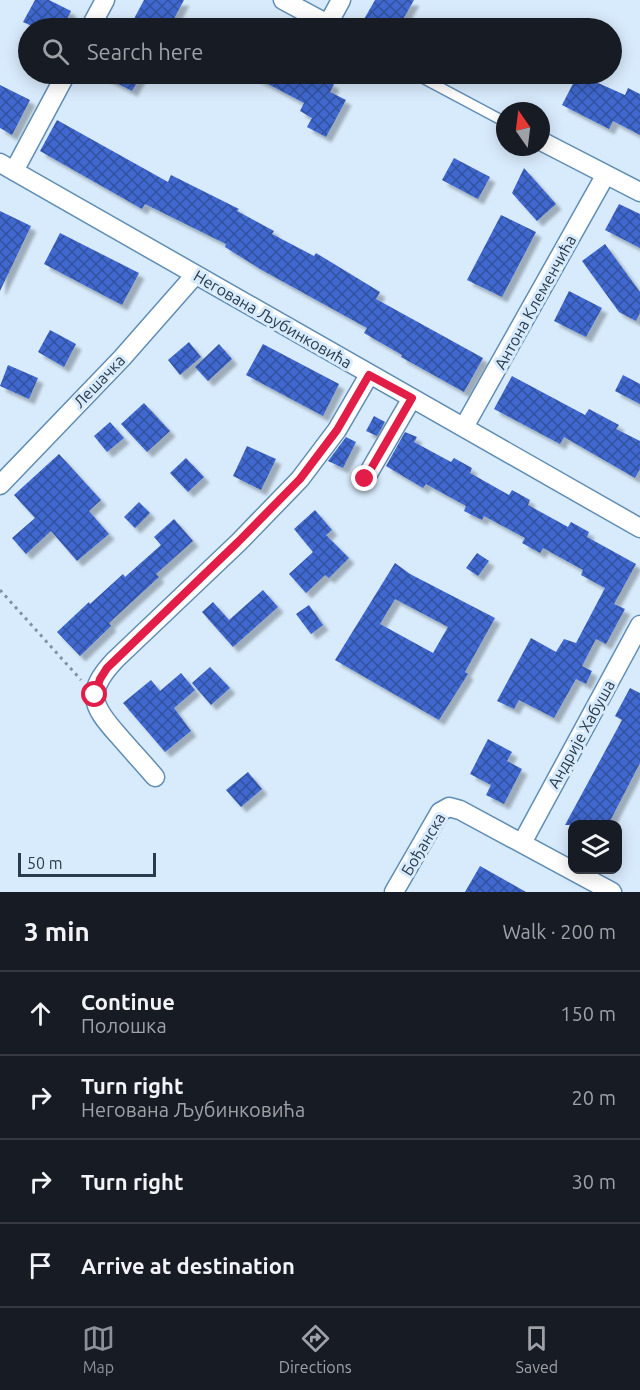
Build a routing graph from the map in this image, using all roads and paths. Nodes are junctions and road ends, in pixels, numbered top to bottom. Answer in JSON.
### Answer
{"nodes":[{"id":1,"x":105,"y":0,"type":"edge"},
{"id":2,"x":283,"y":0,"type":"edge"},
{"id":3,"x":341,"y":0,"type":"edge"},
{"id":4,"x":95,"y":18,"type":"edge"},
{"id":5,"x":317,"y":18,"type":"edge"},
{"id":6,"x":335,"y":18,"type":"edge"},
{"id":7,"x":60,"y":84,"type":"edge"},
{"id":8,"x":434,"y":84,"type":"edge"},
{"id":9,"x":496,"y":117,"type":"edge"},
{"id":10,"x":550,"y":146,"type":"edge"},
{"id":11,"x":7,"y":167,"type":"edge"},
{"id":12,"x":605,"y":176,"type":"junction"},
{"id":13,"x":640,"y":192,"type":"edge"},
{"id":14,"x":195,"y":274,"type":"junction"},
{"id":15,"x":369,"y":375,"type":"junction"},
{"id":16,"x":412,"y":398,"type":"junction"},
{"id":17,"x":464,"y":428,"type":"junction"},
{"id":18,"x":365,"y":479,"type":"dead end"},
{"id":19,"x":0,"y":485,"type":"edge"},
{"id":20,"x":640,"y":528,"type":"edge"},
{"id":21,"x":0,"y":590,"type":"edge"},
{"id":22,"x":640,"y":625,"type":"edge"},
{"id":23,"x":95,"y":695,"type":"junction"},
{"id":24,"x":155,"y":777,"type":"dead end"},
{"id":25,"x":522,"y":843,"type":"junction"},
{"id":26,"x":394,"y":892,"type":"edge"},
{"id":27,"x":612,"y":892,"type":"edge"}],
"edges":[{"from":1,"to":4,"type":"street"},
{"from":2,"to":5,"type":"street"},
{"from":3,"to":6,"type":"street"},
{"from":7,"to":11,"type":"street"},
{"from":8,"to":9,"type":"lane"},
{"from":10,"to":12,"type":"street"},
{"from":11,"to":14,"type":"street","name":"Негована Љубинковића"},
{"from":12,"to":13,"type":"street"},
{"from":12,"to":17,"type":"street","name":"Антона Клеменчића"},
{"from":14,"to":15,"type":"street","name":"Негована Љубинковића"},
{"from":14,"to":19,"type":"street","name":"Лешачка"},
{"from":15,"to":16,"type":"street","name":"Негована Љубинковића"},
{"from":15,"to":23,"type":"street"},
{"from":16,"to":17,"type":"street","name":"Негована Љубинковића"},
{"from":16,"to":18,"type":"street"},
{"from":17,"to":20,"type":"street","name":"Негована Љубинковића"},
{"from":21,"to":23,"type":"path"},
{"from":22,"to":25,"type":"street","name":"Андрије Хабуша"},
{"from":23,"to":24,"type":"street"},
{"from":25,"to":26,"type":"street","name":"Бођанска"},
{"from":25,"to":27,"type":"street"}]}
